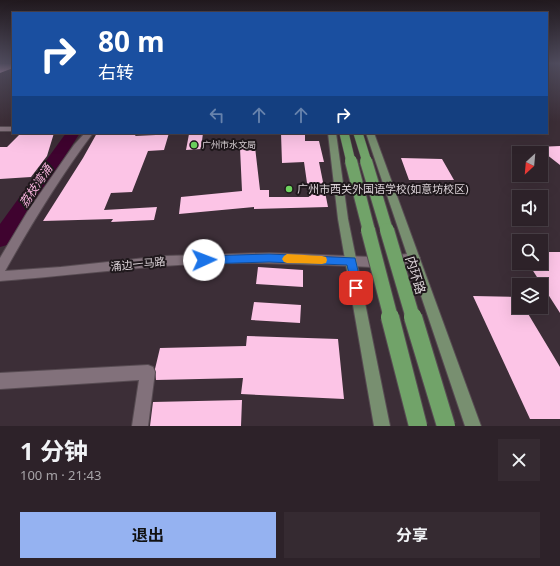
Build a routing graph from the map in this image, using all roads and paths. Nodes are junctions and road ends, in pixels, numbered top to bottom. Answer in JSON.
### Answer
{"nodes":[{"id":1,"x":0,"y":129,"type":"edge"},
{"id":2,"x":12,"y":129,"type":"edge"},
{"id":3,"x":88,"y":134,"type":"edge"},
{"id":4,"x":332,"y":134,"type":"edge"},
{"id":5,"x":344,"y":134,"type":"edge"},
{"id":6,"x":351,"y":134,"type":"edge"},
{"id":7,"x":358,"y":134,"type":"edge"},
{"id":8,"x":370,"y":134,"type":"edge"},
{"id":9,"x":370,"y":178,"type":"junction"},
{"id":10,"x":414,"y":258,"type":"junction"},
{"id":11,"x":396,"y":259,"type":"dead end"},
{"id":12,"x":352,"y":261,"type":"junction"},
{"id":13,"x":372,"y":262,"type":"dead end"},
{"id":14,"x":0,"y":268,"type":"edge"},
{"id":15,"x":0,"y":276,"type":"edge"},
{"id":16,"x":0,"y":381,"type":"edge"},
{"id":17,"x":140,"y":426,"type":"edge"},
{"id":18,"x":382,"y":426,"type":"edge"},
{"id":19,"x":418,"y":426,"type":"edge"},
{"id":20,"x":446,"y":426,"type":"edge"},
{"id":21,"x":473,"y":426,"type":"edge"}],
"edges":[{"from":1,"to":2,"type":"street"},
{"from":3,"to":14,"type":"street"},
{"from":4,"to":12,"type":"main road"},
{"from":5,"to":19,"type":"highway","bridge":true},
{"from":6,"to":9,"type":"highway","bridge":true},
{"from":7,"to":9,"type":"highway","name":"内环路","bridge":true},
{"from":8,"to":10,"type":"main road"},
{"from":9,"to":20,"type":"highway","name":"内环路","bridge":true},
{"from":10,"to":11,"type":"street"},
{"from":10,"to":21,"type":"main road"},
{"from":12,"to":13,"type":"street","name":"涌边一马路"},
{"from":12,"to":15,"type":"street","name":"涌边一马路"},
{"from":12,"to":18,"type":"main road"},
{"from":16,"to":17,"type":"street"}]}
